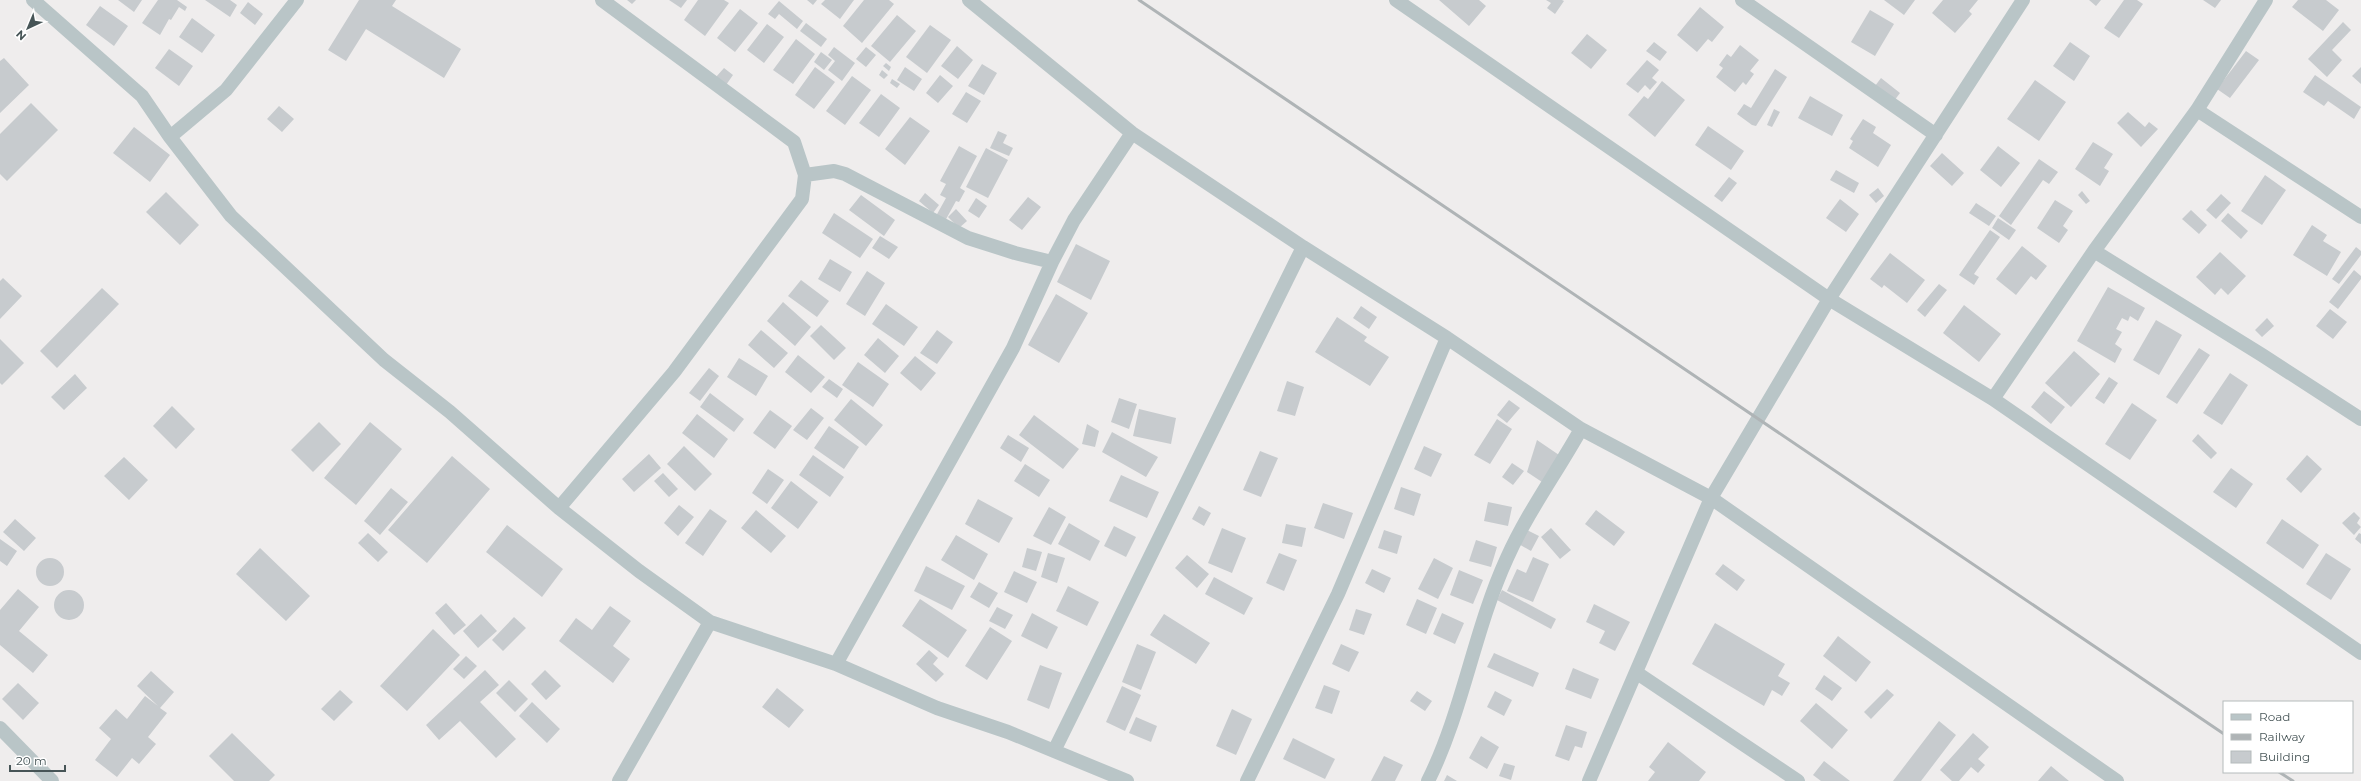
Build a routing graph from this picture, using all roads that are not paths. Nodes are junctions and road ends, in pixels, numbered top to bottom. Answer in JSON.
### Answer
{"nodes":[{"id":1,"x":297,"y":0,"type":"edge"},
{"id":2,"x":602,"y":0,"type":"edge"},
{"id":3,"x":969,"y":0,"type":"edge"},
{"id":4,"x":1396,"y":0,"type":"edge"},
{"id":5,"x":1742,"y":0,"type":"edge"},
{"id":6,"x":2023,"y":0,"type":"edge"},
{"id":7,"x":2266,"y":0,"type":"edge"},
{"id":8,"x":40,"y":2,"type":"edge"},
{"id":9,"x":2197,"y":110,"type":"junction"},
{"id":10,"x":1132,"y":133,"type":"junction"},
{"id":11,"x":1936,"y":135,"type":"junction"},
{"id":12,"x":170,"y":137,"type":"junction"},
{"id":13,"x":804,"y":175,"type":"junction"},
{"id":14,"x":2361,"y":217,"type":"edge"},
{"id":15,"x":1303,"y":247,"type":"junction"},
{"id":16,"x":2094,"y":252,"type":"junction"},
{"id":17,"x":1052,"y":262,"type":"junction"},
{"id":18,"x":1829,"y":299,"type":"junction"},
{"id":19,"x":1447,"y":338,"type":"junction"},
{"id":20,"x":1993,"y":399,"type":"junction"},
{"id":21,"x":2361,"y":420,"type":"edge"},
{"id":22,"x":1581,"y":429,"type":"junction"},
{"id":23,"x":1711,"y":498,"type":"junction"},
{"id":24,"x":559,"y":508,"type":"junction"},
{"id":25,"x":710,"y":622,"type":"junction"},
{"id":26,"x":2361,"y":653,"type":"edge"},
{"id":27,"x":836,"y":664,"type":"junction"},
{"id":28,"x":1637,"y":673,"type":"junction"},
{"id":29,"x":0,"y":728,"type":"edge"},
{"id":30,"x":1054,"y":751,"type":"junction"},
{"id":31,"x":52,"y":781,"type":"edge"},
{"id":32,"x":619,"y":781,"type":"edge"},
{"id":33,"x":1127,"y":781,"type":"edge"},
{"id":34,"x":1247,"y":781,"type":"edge"},
{"id":35,"x":1428,"y":781,"type":"edge"},
{"id":36,"x":1589,"y":781,"type":"edge"},
{"id":37,"x":1798,"y":781,"type":"edge"},
{"id":38,"x":2117,"y":781,"type":"edge"}],
"edges":[{"from":1,"to":12,"type":"street"},
{"from":2,"to":13,"type":"street"},
{"from":3,"to":10,"type":"street"},
{"from":4,"to":18,"type":"street"},
{"from":5,"to":11,"type":"street"},
{"from":6,"to":11,"type":"street"},
{"from":7,"to":9,"type":"street"},
{"from":8,"to":12,"type":"street"},
{"from":9,"to":14,"type":"street"},
{"from":9,"to":16,"type":"street"},
{"from":10,"to":15,"type":"street"},
{"from":10,"to":17,"type":"street"},
{"from":11,"to":18,"type":"street"},
{"from":12,"to":24,"type":"street"},
{"from":13,"to":17,"type":"street"},
{"from":13,"to":24,"type":"street"},
{"from":15,"to":19,"type":"street"},
{"from":15,"to":30,"type":"street"},
{"from":16,"to":20,"type":"street"},
{"from":16,"to":21,"type":"street"},
{"from":17,"to":27,"type":"street"},
{"from":18,"to":20,"type":"street"},
{"from":18,"to":23,"type":"street"},
{"from":19,"to":22,"type":"street"},
{"from":19,"to":34,"type":"street"},
{"from":20,"to":26,"type":"street"},
{"from":22,"to":23,"type":"street"},
{"from":22,"to":35,"type":"street"},
{"from":23,"to":28,"type":"street"},
{"from":23,"to":38,"type":"street"},
{"from":24,"to":25,"type":"street"},
{"from":25,"to":27,"type":"street"},
{"from":25,"to":32,"type":"street"},
{"from":27,"to":30,"type":"street"},
{"from":28,"to":36,"type":"street"},
{"from":28,"to":37,"type":"street"},
{"from":29,"to":31,"type":"street"},
{"from":30,"to":33,"type":"street"}]}
